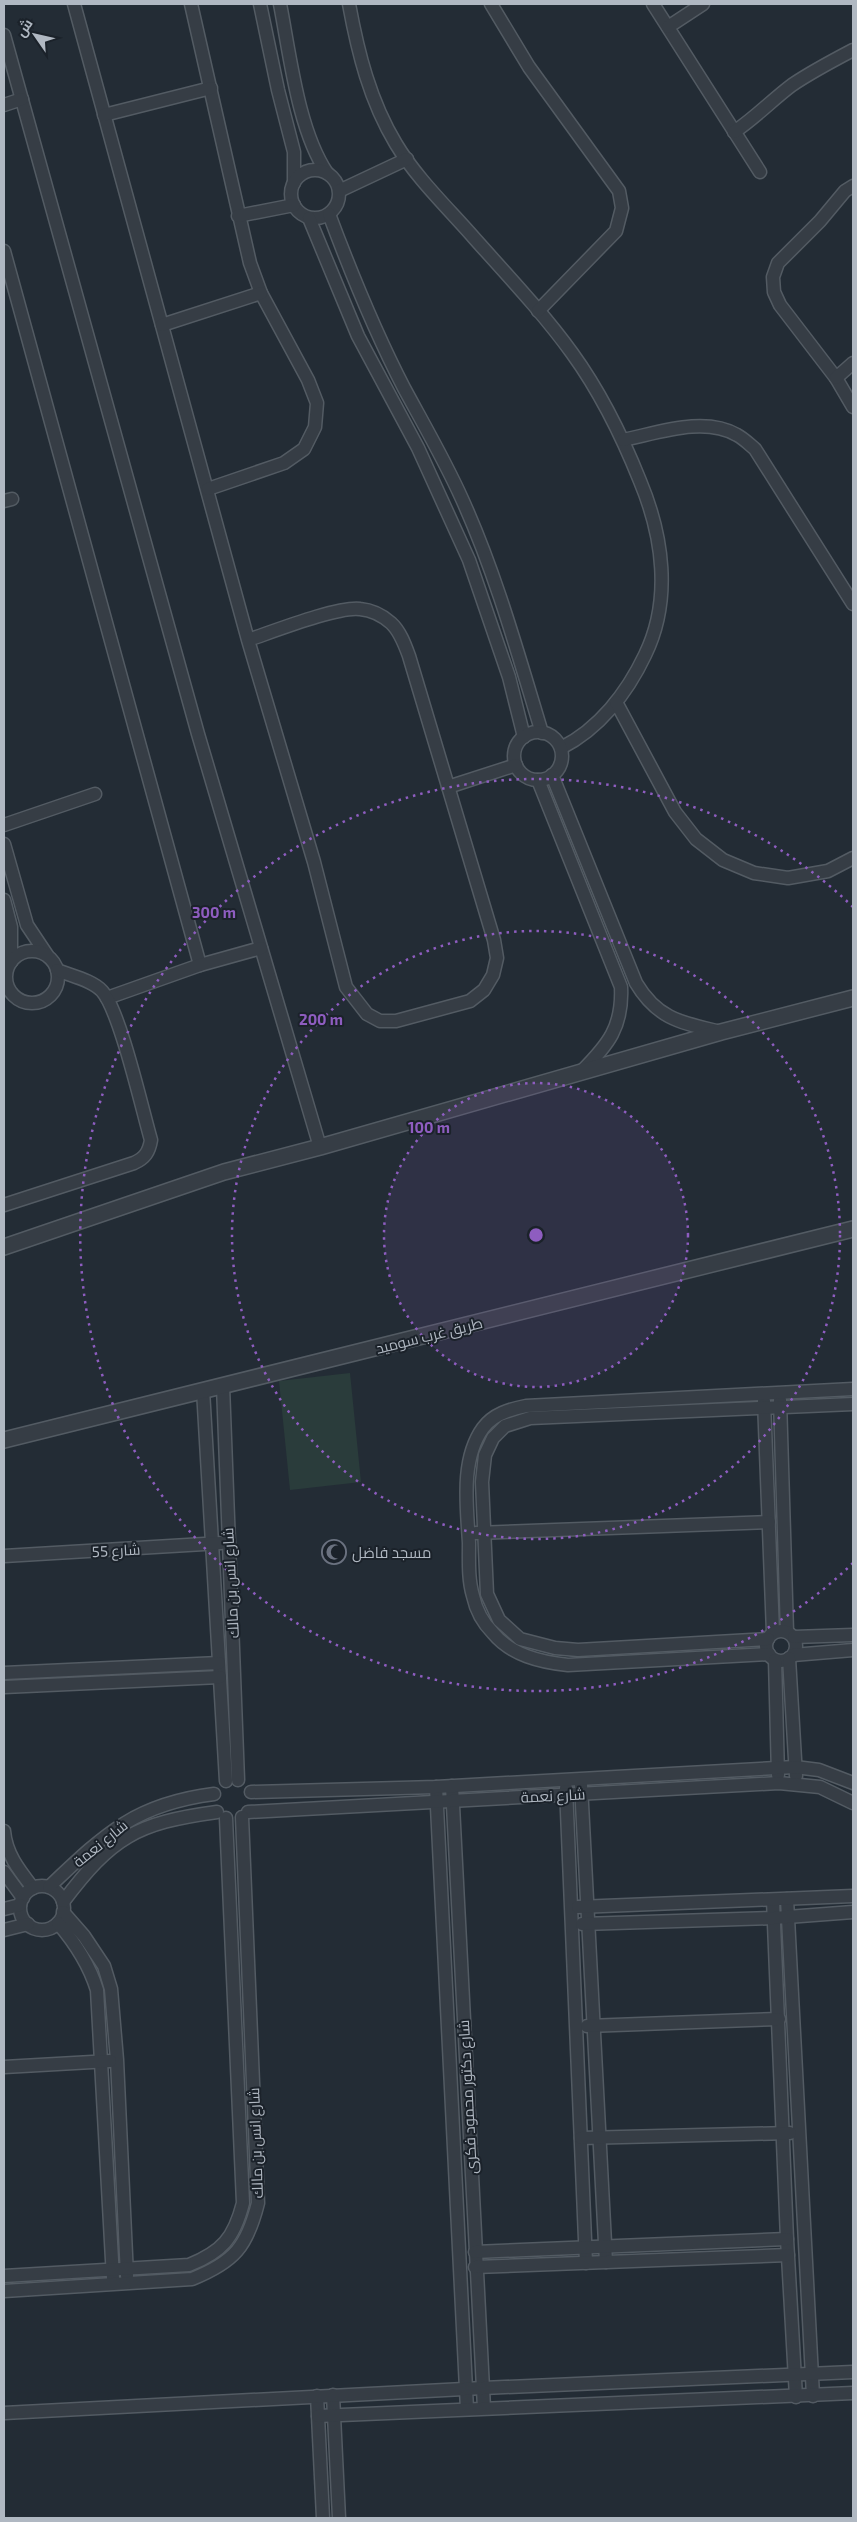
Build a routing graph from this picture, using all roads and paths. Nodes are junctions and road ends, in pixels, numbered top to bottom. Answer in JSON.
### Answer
{"nodes":[{"id":1,"x":74,"y":4,"type":"edge"},
{"id":2,"x":191,"y":4,"type":"edge"},
{"id":3,"x":260,"y":4,"type":"edge"},
{"id":4,"x":280,"y":4,"type":"edge"},
{"id":5,"x":349,"y":4,"type":"edge"},
{"id":6,"x":491,"y":4,"type":"edge"},
{"id":7,"x":653,"y":4,"type":"edge"},
{"id":8,"x":703,"y":4,"type":"edge"},
{"id":9,"x":668,"y":27,"type":"junction"},
{"id":10,"x":4,"y":36,"type":"edge"},
{"id":11,"x":853,"y":50,"type":"edge"},
{"id":12,"x":211,"y":88,"type":"junction"},
{"id":13,"x":22,"y":99,"type":"junction"},
{"id":14,"x":4,"y":106,"type":"edge"},
{"id":15,"x":104,"y":116,"type":"junction"},
{"id":16,"x":734,"y":132,"type":"junction"},
{"id":17,"x":407,"y":159,"type":"junction"},
{"id":18,"x":760,"y":172,"type":"dead end"},
{"id":19,"x":327,"y":173,"type":"junction"},
{"id":20,"x":294,"y":183,"type":"junction"},
{"id":21,"x":853,"y":186,"type":"edge"},
{"id":22,"x":339,"y":191,"type":"junction"},
{"id":23,"x":294,"y":205,"type":"junction"},
{"id":24,"x":329,"y":214,"type":"junction"},
{"id":25,"x":238,"y":216,"type":"junction"},
{"id":26,"x":309,"y":218,"type":"junction"},
{"id":27,"x":4,"y":251,"type":"edge"},
{"id":28,"x":261,"y":293,"type":"junction"},
{"id":29,"x":538,"y":311,"type":"junction"},
{"id":30,"x":162,"y":325,"type":"junction"},
{"id":31,"x":853,"y":363,"type":"edge"},
{"id":32,"x":836,"y":378,"type":"junction"},
{"id":33,"x":853,"y":407,"type":"edge"},
{"id":34,"x":623,"y":440,"type":"junction"},
{"id":35,"x":208,"y":489,"type":"junction"},
{"id":36,"x":853,"y":604,"type":"edge"},
{"id":37,"x":248,"y":640,"type":"junction"},
{"id":38,"x":616,"y":702,"type":"junction"},
{"id":39,"x":542,"y":733,"type":"junction"},
{"id":40,"x":524,"y":737,"type":"junction"},
{"id":41,"x":561,"y":748,"type":"junction"},
{"id":42,"x":516,"y":765,"type":"junction"},
{"id":43,"x":552,"y":775,"type":"junction"},
{"id":44,"x":538,"y":780,"type":"junction"},
{"id":45,"x":448,"y":787,"type":"junction"},
{"id":46,"x":95,"y":794,"type":"dead end"},
{"id":47,"x":4,"y":825,"type":"edge"},
{"id":48,"x":4,"y":844,"type":"edge"},
{"id":49,"x":853,"y":858,"type":"edge"},
{"id":50,"x":4,"y":900,"type":"edge"},
{"id":51,"x":261,"y":948,"type":"junction"},
{"id":52,"x":47,"y":956,"type":"junction"},
{"id":53,"x":11,"y":962,"type":"junction"},
{"id":54,"x":200,"y":965,"type":"junction"},
{"id":55,"x":57,"y":970,"type":"junction"},
{"id":56,"x":5,"y":981,"type":"edge"},
{"id":57,"x":8,"y":995,"type":"edge"},
{"id":58,"x":107,"y":998,"type":"junction"},
{"id":59,"x":853,"y":998,"type":"edge"},
{"id":60,"x":722,"y":1032,"type":"junction"},
{"id":61,"x":581,"y":1072,"type":"junction"},
{"id":62,"x":320,"y":1147,"type":"junction"},
{"id":63,"x":4,"y":1205,"type":"edge"},
{"id":64,"x":853,"y":1229,"type":"edge"},
{"id":65,"x":4,"y":1247,"type":"edge"},
{"id":66,"x":222,"y":1386,"type":"junction"},
{"id":67,"x":853,"y":1389,"type":"edge"},
{"id":68,"x":203,"y":1390,"type":"junction"},
{"id":69,"x":780,"y":1392,"type":"junction"},
{"id":70,"x":764,"y":1393,"type":"junction"},
{"id":71,"x":853,"y":1404,"type":"edge"},
{"id":72,"x":780,"y":1407,"type":"junction"},
{"id":73,"x":764,"y":1408,"type":"junction"},
{"id":74,"x":557,"y":1410,"type":"junction"},
{"id":75,"x":4,"y":1440,"type":"edge"},
{"id":76,"x":468,"y":1473,"type":"junction"},
{"id":77,"x":482,"y":1475,"type":"junction"},
{"id":78,"x":768,"y":1522,"type":"junction"},
{"id":79,"x":484,"y":1533,"type":"junction"},
{"id":80,"x":468,"y":1534,"type":"junction"},
{"id":81,"x":228,"y":1543,"type":"junction"},
{"id":82,"x":213,"y":1544,"type":"junction"},
{"id":83,"x":4,"y":1556,"type":"edge"},
{"id":84,"x":791,"y":1635,"type":"junction"},
{"id":85,"x":853,"y":1635,"type":"edge"},
{"id":86,"x":770,"y":1636,"type":"junction"},
{"id":87,"x":853,"y":1650,"type":"edge"},
{"id":88,"x":772,"y":1657,"type":"junction"},
{"id":89,"x":791,"y":1657,"type":"junction"},
{"id":90,"x":219,"y":1670,"type":"junction"},
{"id":91,"x":234,"y":1670,"type":"junction"},
{"id":92,"x":4,"y":1673,"type":"edge"},
{"id":93,"x":4,"y":1687,"type":"edge"},
{"id":94,"x":795,"y":1767,"type":"junction"},
{"id":95,"x":778,"y":1768,"type":"junction"},
{"id":96,"x":232,"y":1780,"type":"junction"},
{"id":97,"x":565,"y":1780,"type":"junction"},
{"id":98,"x":581,"y":1780,"type":"junction"},
{"id":99,"x":779,"y":1783,"type":"junction"},
{"id":100,"x":853,"y":1783,"type":"edge"},
{"id":101,"x":796,"y":1784,"type":"junction"},
{"id":102,"x":452,"y":1786,"type":"junction"},
{"id":103,"x":436,"y":1787,"type":"junction"},
{"id":104,"x":252,"y":1792,"type":"junction"},
{"id":105,"x":214,"y":1794,"type":"junction"},
{"id":106,"x":581,"y":1794,"type":"junction"},
{"id":107,"x":566,"y":1795,"type":"junction"},
{"id":108,"x":454,"y":1801,"type":"junction"},
{"id":109,"x":436,"y":1802,"type":"junction"},
{"id":110,"x":853,"y":1802,"type":"edge"},
{"id":111,"x":221,"y":1815,"type":"junction"},
{"id":112,"x":245,"y":1815,"type":"junction"},
{"id":113,"x":4,"y":1831,"type":"edge"},
{"id":114,"x":4,"y":1872,"type":"edge"},
{"id":115,"x":49,"y":1887,"type":"junction"},
{"id":116,"x":33,"y":1888,"type":"junction"},
{"id":117,"x":853,"y":1896,"type":"edge"},
{"id":118,"x":787,"y":1899,"type":"junction"},
{"id":119,"x":773,"y":1900,"type":"junction"},
{"id":120,"x":22,"y":1902,"type":"junction"},
{"id":121,"x":587,"y":1906,"type":"junction"},
{"id":122,"x":571,"y":1907,"type":"junction"},
{"id":123,"x":4,"y":1909,"type":"edge"},
{"id":124,"x":61,"y":1912,"type":"junction"},
{"id":125,"x":853,"y":1912,"type":"edge"},
{"id":126,"x":788,"y":1917,"type":"junction"},
{"id":127,"x":774,"y":1918,"type":"junction"},
{"id":128,"x":28,"y":1924,"type":"junction"},
{"id":129,"x":588,"y":1924,"type":"junction"},
{"id":130,"x":572,"y":1925,"type":"junction"},
{"id":131,"x":4,"y":1930,"type":"edge"},
{"id":132,"x":779,"y":2019,"type":"junction"},
{"id":133,"x":576,"y":2026,"type":"junction"},
{"id":134,"x":593,"y":2026,"type":"junction"},
{"id":135,"x":251,"y":2053,"type":"junction"},
{"id":136,"x":237,"y":2054,"type":"junction"},
{"id":137,"x":117,"y":2060,"type":"junction"},
{"id":138,"x":102,"y":2061,"type":"junction"},
{"id":139,"x":4,"y":2067,"type":"edge"},
{"id":140,"x":468,"y":2118,"type":"junction"},
{"id":141,"x":451,"y":2120,"type":"junction"},
{"id":142,"x":800,"y":2132,"type":"junction"},
{"id":143,"x":784,"y":2133,"type":"junction"},
{"id":144,"x":599,"y":2137,"type":"junction"},
{"id":145,"x":581,"y":2138,"type":"junction"},
{"id":146,"x":787,"y":2239,"type":"junction"},
{"id":147,"x":605,"y":2247,"type":"junction"},
{"id":148,"x":586,"y":2248,"type":"junction"},
{"id":149,"x":475,"y":2252,"type":"junction"},
{"id":150,"x":788,"y":2255,"type":"junction"},
{"id":151,"x":586,"y":2262,"type":"junction"},
{"id":152,"x":606,"y":2262,"type":"junction"},
{"id":153,"x":475,"y":2267,"type":"junction"},
{"id":154,"x":126,"y":2269,"type":"junction"},
{"id":155,"x":113,"y":2270,"type":"junction"},
{"id":156,"x":4,"y":2276,"type":"edge"},
{"id":157,"x":127,"y":2284,"type":"junction"},
{"id":158,"x":113,"y":2285,"type":"junction"},
{"id":159,"x":4,"y":2291,"type":"edge"},
{"id":160,"x":853,"y":2372,"type":"edge"},
{"id":161,"x":812,"y":2373,"type":"junction"},
{"id":162,"x":795,"y":2374,"type":"junction"},
{"id":163,"x":466,"y":2388,"type":"junction"},
{"id":164,"x":483,"y":2388,"type":"junction"},
{"id":165,"x":853,"y":2393,"type":"edge"},
{"id":166,"x":334,"y":2395,"type":"junction"},
{"id":167,"x":317,"y":2396,"type":"junction"},
{"id":168,"x":813,"y":2396,"type":"junction"},
{"id":169,"x":796,"y":2397,"type":"junction"},
{"id":170,"x":484,"y":2408,"type":"junction"},
{"id":171,"x":467,"y":2409,"type":"junction"},
{"id":172,"x":4,"y":2413,"type":"edge"},
{"id":173,"x":334,"y":2415,"type":"junction"},
{"id":174,"x":318,"y":2416,"type":"junction"},
{"id":175,"x":323,"y":2518,"type":"edge"},
{"id":176,"x":339,"y":2518,"type":"edge"}],
"edges":[{"from":1,"to":15,"type":"street"},
{"from":2,"to":12,"type":"street"},
{"from":3,"to":20,"type":"street"},
{"from":4,"to":19,"type":"street"},
{"from":5,"to":17,"type":"street"},
{"from":6,"to":29,"type":"street"},
{"from":7,"to":9,"type":"street"},
{"from":8,"to":9,"type":"street"},
{"from":9,"to":16,"type":"street"},
{"from":10,"to":13,"type":"street"},
{"from":11,"to":16,"type":"street"},
{"from":12,"to":15,"type":"street"},
{"from":12,"to":25,"type":"street"},
{"from":13,"to":14,"type":"street"},
{"from":13,"to":51,"type":"street"},
{"from":15,"to":30,"type":"street"},
{"from":16,"to":18,"type":"street"},
{"from":17,"to":22,"type":"street"},
{"from":17,"to":29,"type":"street"},
{"from":19,"to":20,"type":"street"},
{"from":19,"to":22,"type":"street"},
{"from":20,"to":23,"type":"street"},
{"from":21,"to":32,"type":"street"},
{"from":22,"to":24,"type":"street"},
{"from":23,"to":25,"type":"street"},
{"from":23,"to":26,"type":"street"},
{"from":24,"to":26,"type":"street"},
{"from":24,"to":39,"type":"street"},
{"from":25,"to":28,"type":"street"},
{"from":26,"to":40,"type":"street"},
{"from":27,"to":54,"type":"street"},
{"from":28,"to":30,"type":"street"},
{"from":28,"to":35,"type":"street"},
{"from":29,"to":34,"type":"street"},
{"from":30,"to":35,"type":"street"},
{"from":31,"to":32,"type":"street"},
{"from":32,"to":33,"type":"street"},
{"from":34,"to":36,"type":"street"},
{"from":34,"to":38,"type":"street"},
{"from":35,"to":37,"type":"street"},
{"from":37,"to":45,"type":"street"},
{"from":37,"to":45,"type":"street"},
{"from":38,"to":41,"type":"street"},
{"from":38,"to":49,"type":"street"},
{"from":39,"to":40,"type":"street"},
{"from":39,"to":41,"type":"street"},
{"from":40,"to":42,"type":"street"},
{"from":41,"to":43,"type":"street"},
{"from":42,"to":44,"type":"street"},
{"from":42,"to":45,"type":"street"},
{"from":43,"to":44,"type":"street"},
{"from":43,"to":60,"type":"street"},
{"from":44,"to":61,"type":"street"},
{"from":46,"to":47,"type":"street"},
{"from":48,"to":52,"type":"street"},
{"from":50,"to":53,"type":"street"},
{"from":51,"to":54,"type":"street"},
{"from":51,"to":62,"type":"street"},
{"from":52,"to":53,"type":"street"},
{"from":52,"to":55,"type":"street"},
{"from":53,"to":56,"type":"street"},
{"from":54,"to":58,"type":"street"},
{"from":55,"to":57,"type":"street"},
{"from":55,"to":58,"type":"street"},
{"from":56,"to":57,"type":"street"},
{"from":58,"to":63,"type":"street"},
{"from":59,"to":60,"type":"street"},
{"from":60,"to":61,"type":"street"},
{"from":61,"to":62,"type":"street"},
{"from":62,"to":65,"type":"street"},
{"from":64,"to":66,"type":"street","name":"طريق غرب سوميد"},
{"from":66,"to":68,"type":"street","name":"طريق غرب سوميد"},
{"from":66,"to":81,"type":"street","name":"شارع انس بن مالك"},
{"from":67,"to":69,"type":"street"},
{"from":68,"to":75,"type":"street","name":"طريق غرب سوميد"},
{"from":68,"to":82,"type":"street","name":"شارع انس بن مالك"},
{"from":69,"to":70,"type":"street"},
{"from":69,"to":72,"type":"street"},
{"from":70,"to":73,"type":"street"},
{"from":70,"to":74,"type":"street"},
{"from":71,"to":72,"type":"street"},
{"from":72,"to":73,"type":"street"},
{"from":72,"to":84,"type":"street"},
{"from":73,"to":74,"type":"street"},
{"from":73,"to":78,"type":"street"},
{"from":74,"to":76,"type":"street"},
{"from":74,"to":77,"type":"street"},
{"from":76,"to":77,"type":"street"},
{"from":76,"to":80,"type":"street"},
{"from":77,"to":79,"type":"street"},
{"from":78,"to":79,"type":"street"},
{"from":78,"to":86,"type":"street"},
{"from":79,"to":80,"type":"street"},
{"from":79,"to":86,"type":"street"},
{"from":80,"to":88,"type":"street"},
{"from":81,"to":82,"type":"street","name":"شارع 55"},
{"from":81,"to":91,"type":"street","name":"شارع انس بن مالك"},
{"from":82,"to":83,"type":"street","name":"شارع 55"},
{"from":82,"to":90,"type":"street","name":"شارع انس بن مالك"},
{"from":84,"to":85,"type":"street"},
{"from":84,"to":86,"type":"street"},
{"from":84,"to":89,"type":"street"},
{"from":86,"to":88,"type":"street"},
{"from":87,"to":89,"type":"street"},
{"from":88,"to":89,"type":"street"},
{"from":88,"to":95,"type":"street"},
{"from":89,"to":94,"type":"street"},
{"from":90,"to":91,"type":"street"},
{"from":90,"to":92,"type":"street"},
{"from":90,"to":93,"type":"street"},
{"from":90,"to":96,"type":"street","name":"شارع انس بن مالك"},
{"from":91,"to":96,"type":"street","name":"شارع انس بن مالك"},
{"from":94,"to":95,"type":"street","name":"شارع نعمة"},
{"from":94,"to":100,"type":"street","name":"شارع نعمة"},
{"from":94,"to":101,"type":"street"},
{"from":95,"to":98,"type":"street","name":"شارع نعمة"},
{"from":95,"to":99,"type":"street"},
{"from":96,"to":104,"type":"street"},
{"from":96,"to":105,"type":"street"},
{"from":97,"to":98,"type":"street","name":"شارع نعمة"},
{"from":97,"to":102,"type":"street","name":"شارع نعمة"},
{"from":97,"to":107,"type":"street"},
{"from":98,"to":106,"type":"street"},
{"from":99,"to":101,"type":"street","name":"شارع نعمة"},
{"from":99,"to":106,"type":"street","name":"شارع نعمة"},
{"from":101,"to":110,"type":"street","name":"شارع نعمة"},
{"from":102,"to":103,"type":"street","name":"شارع نعمة"},
{"from":102,"to":108,"type":"street","name":"شارع دكتور محمود فكرى"},
{"from":103,"to":104,"type":"street","name":"شارع نعمة"},
{"from":103,"to":109,"type":"street","name":"شارع دكتور محمود فكرى"},
{"from":104,"to":112,"type":"street"},
{"from":105,"to":111,"type":"street"},
{"from":105,"to":115,"type":"street","name":"شارع نعمة"},
{"from":106,"to":107,"type":"street","name":"شارع نعمة"},
{"from":106,"to":121,"type":"street"},
{"from":107,"to":108,"type":"street","name":"شارع نعمة"},
{"from":107,"to":122,"type":"street"},
{"from":108,"to":109,"type":"street","name":"شارع نعمة"},
{"from":108,"to":140,"type":"street","name":"شارع دكتور محمود فكرى"},
{"from":109,"to":112,"type":"street","name":"شارع نعمة"},
{"from":109,"to":141,"type":"street","name":"شارع دكتور محمود فكرى"},
{"from":111,"to":112,"type":"street"},
{"from":111,"to":124,"type":"street","name":"شارع نعمة"},
{"from":111,"to":136,"type":"street","name":"شارع انس بن مالك"},
{"from":112,"to":135,"type":"street","name":"شارع انس بن مالك"},
{"from":113,"to":116,"type":"street"},
{"from":114,"to":120,"type":"street"},
{"from":115,"to":116,"type":"street"},
{"from":115,"to":124,"type":"street"},
{"from":116,"to":120,"type":"street"},
{"from":117,"to":118,"type":"street"},
{"from":118,"to":119,"type":"street"},
{"from":118,"to":126,"type":"street"},
{"from":119,"to":121,"type":"street"},
{"from":119,"to":127,"type":"street"},
{"from":120,"to":123,"type":"street"},
{"from":120,"to":128,"type":"street"},
{"from":121,"to":122,"type":"street"},
{"from":121,"to":129,"type":"street"},
{"from":122,"to":130,"type":"street"},
{"from":124,"to":128,"type":"street"},
{"from":124,"to":137,"type":"street"},
{"from":124,"to":138,"type":"street"},
{"from":125,"to":126,"type":"street"},
{"from":126,"to":127,"type":"street"},
{"from":126,"to":142,"type":"street"},
{"from":127,"to":129,"type":"street"},
{"from":127,"to":132,"type":"street"},
{"from":128,"to":131,"type":"street"},
{"from":129,"to":130,"type":"street"},
{"from":129,"to":134,"type":"street"},
{"from":130,"to":133,"type":"street"},
{"from":132,"to":134,"type":"street"},
{"from":132,"to":143,"type":"street"},
{"from":133,"to":134,"type":"street"},
{"from":133,"to":145,"type":"street"},
{"from":134,"to":144,"type":"street"},
{"from":135,"to":136,"type":"street"},
{"from":135,"to":157,"type":"street","name":"شارع انس بن مالك"},
{"from":136,"to":154,"type":"street","name":"شارع انس بن مالك"},
{"from":137,"to":138,"type":"street"},
{"from":137,"to":154,"type":"street"},
{"from":138,"to":139,"type":"street"},
{"from":138,"to":155,"type":"street"},
{"from":140,"to":141,"type":"street"},
{"from":140,"to":149,"type":"street","name":"شارع دكتور محمود فكرى"},
{"from":141,"to":163,"type":"street","name":"شارع دكتور محمود فكرى"},
{"from":142,"to":143,"type":"street"},
{"from":142,"to":161,"type":"street"},
{"from":143,"to":144,"type":"street"},
{"from":143,"to":146,"type":"street"},
{"from":144,"to":145,"type":"street"},
{"from":144,"to":147,"type":"street"},
{"from":145,"to":148,"type":"street"},
{"from":146,"to":147,"type":"street"},
{"from":146,"to":150,"type":"street"},
{"from":147,"to":148,"type":"street"},
{"from":147,"to":152,"type":"street"},
{"from":148,"to":149,"type":"street"},
{"from":148,"to":151,"type":"street"},
{"from":149,"to":153,"type":"street","name":"شارع دكتور محمود فكرى"},
{"from":150,"to":152,"type":"street"},
{"from":150,"to":162,"type":"street"},
{"from":151,"to":152,"type":"street"},
{"from":151,"to":153,"type":"street"},
{"from":153,"to":164,"type":"street","name":"شارع دكتور محمود فكرى"},
{"from":154,"to":155,"type":"street","name":"شارع انس بن مالك"},
{"from":154,"to":157,"type":"street"},
{"from":155,"to":156,"type":"street","name":"شارع انس بن مالك"},
{"from":155,"to":158,"type":"street"},
{"from":157,"to":158,"type":"street","name":"شارع انس بن مالك"},
{"from":158,"to":159,"type":"street","name":"شارع انس بن مالك"},
{"from":160,"to":161,"type":"street"},
{"from":161,"to":162,"type":"street"},
{"from":161,"to":168,"type":"street"},
{"from":162,"to":164,"type":"street"},
{"from":162,"to":169,"type":"street"},
{"from":163,"to":164,"type":"street"},
{"from":163,"to":166,"type":"street"},
{"from":163,"to":171,"type":"street","name":"شارع دكتور محمود فكرى"},
{"from":164,"to":170,"type":"street","name":"شارع دكتور محمود فكرى"},
{"from":165,"to":168,"type":"street"},
{"from":166,"to":167,"type":"street"},
{"from":166,"to":173,"type":"street"},
{"from":167,"to":172,"type":"street"},
{"from":167,"to":174,"type":"street"},
{"from":168,"to":169,"type":"street"},
{"from":169,"to":170,"type":"street"},
{"from":170,"to":171,"type":"street"},
{"from":171,"to":173,"type":"street"},
{"from":173,"to":174,"type":"street"},
{"from":173,"to":176,"type":"street"},
{"from":174,"to":175,"type":"street"}]}
